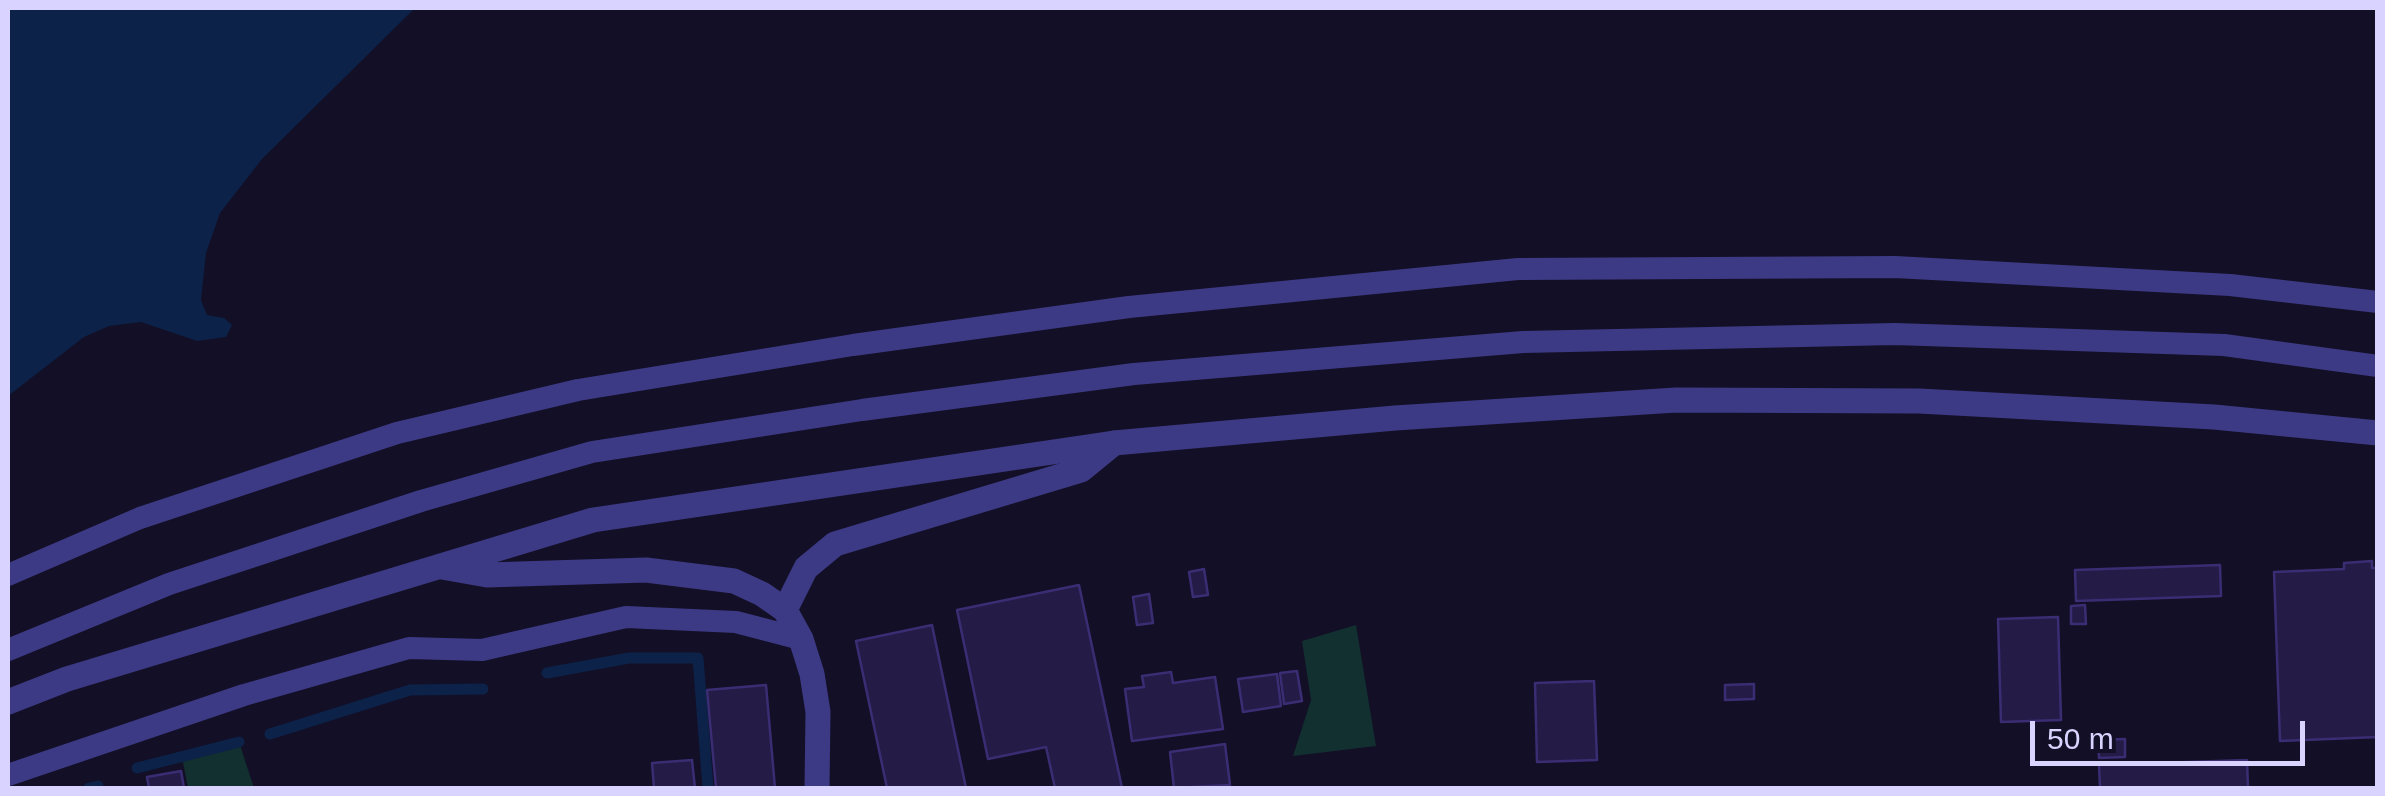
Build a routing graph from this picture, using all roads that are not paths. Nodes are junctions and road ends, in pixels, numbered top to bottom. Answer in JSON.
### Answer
{"nodes":[{"id":1,"x":2378,"y":302,"type":"edge"},
{"id":2,"x":2378,"y":366,"type":"edge"},
{"id":3,"x":2378,"y":433,"type":"edge"},
{"id":4,"x":1114,"y":443,"type":"junction"},
{"id":5,"x":437,"y":566,"type":"junction"},
{"id":6,"x":8,"y":576,"type":"edge"},
{"id":7,"x":785,"y":610,"type":"junction"},
{"id":8,"x":801,"y":639,"type":"junction"},
{"id":9,"x":8,"y":650,"type":"edge"},
{"id":10,"x":8,"y":702,"type":"edge"},
{"id":11,"x":8,"y":775,"type":"edge"},
{"id":12,"x":817,"y":788,"type":"edge"}],
"edges":[{"from":1,"to":6,"type":"lane"},
{"from":2,"to":9,"type":"lane"},
{"from":3,"to":4,"type":"street"},
{"from":4,"to":5,"type":"street"},
{"from":4,"to":7,"type":"street"},
{"from":5,"to":7,"type":"street"},
{"from":5,"to":10,"type":"street"},
{"from":7,"to":8,"type":"street"},
{"from":8,"to":11,"type":"lane"},
{"from":8,"to":12,"type":"street"}]}
